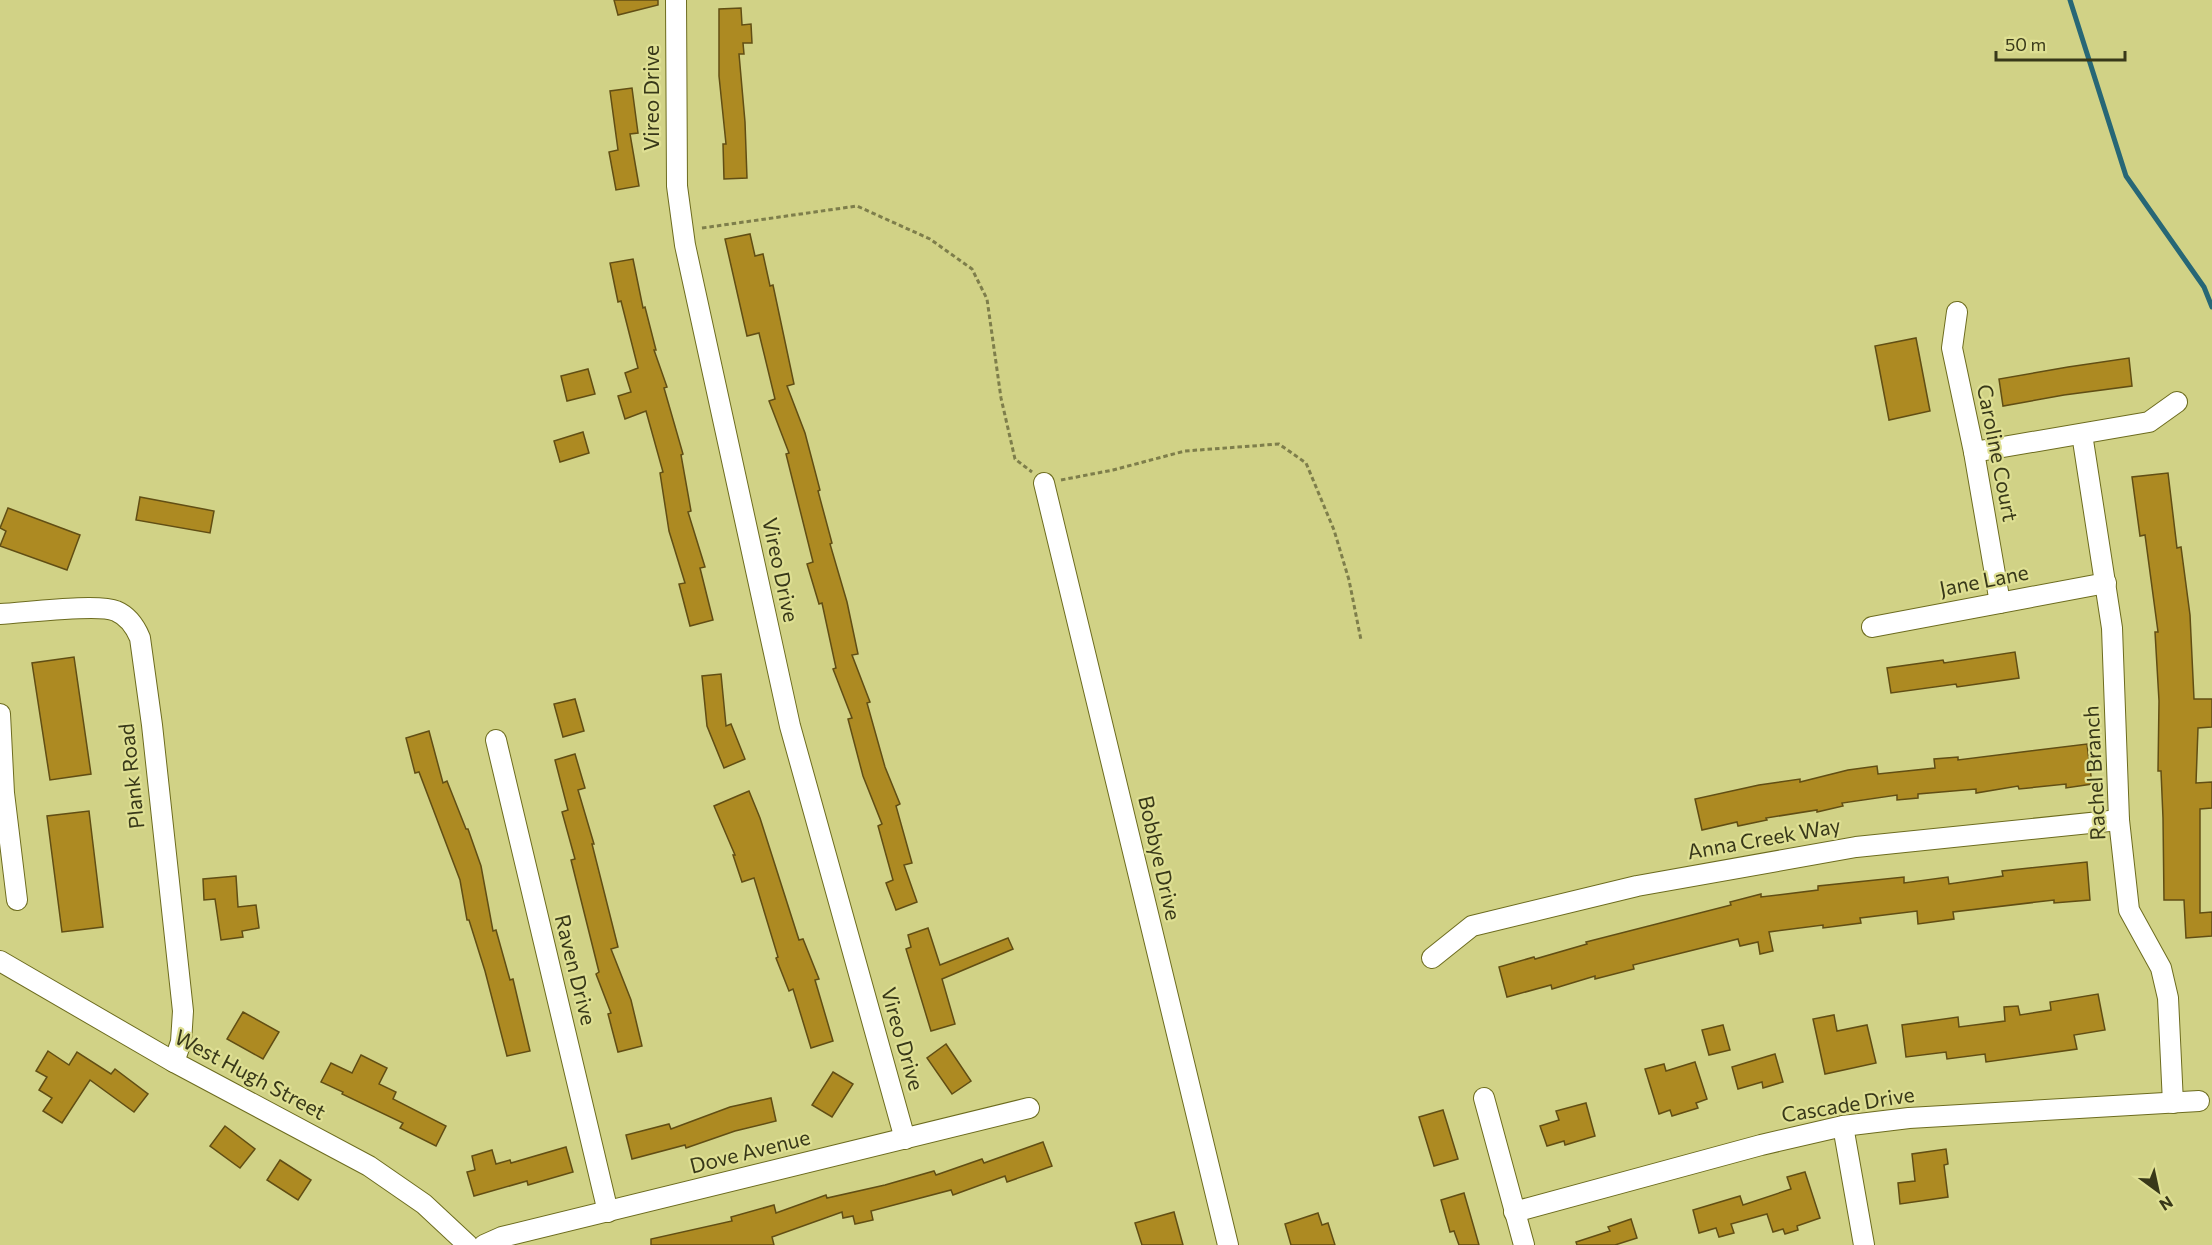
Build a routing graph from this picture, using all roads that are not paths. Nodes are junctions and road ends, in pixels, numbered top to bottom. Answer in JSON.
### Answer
{"nodes":[{"id":1,"x":676,"y":0,"type":"edge"},
{"id":2,"x":1957,"y":312,"type":"dead end"},
{"id":3,"x":2177,"y":402,"type":"dead end"},
{"id":4,"x":2082,"y":434,"type":"junction"},
{"id":5,"x":1974,"y":452,"type":"junction"},
{"id":6,"x":1044,"y":483,"type":"road end"},
{"id":7,"x":2106,"y":583,"type":"junction"},
{"id":8,"x":2000,"y":603,"type":"junction"},
{"id":9,"x":0,"y":614,"type":"edge"},
{"id":10,"x":1872,"y":627,"type":"dead end"},
{"id":11,"x":0,"y":714,"type":"edge"},
{"id":12,"x":496,"y":740,"type":"dead end"},
{"id":13,"x":2,"y":793,"type":"edge"},
{"id":14,"x":2119,"y":820,"type":"junction"},
{"id":15,"x":16,"y":900,"type":"dead end"},
{"id":16,"x":1432,"y":958,"type":"dead end"},
{"id":17,"x":0,"y":961,"type":"edge"},
{"id":18,"x":174,"y":1062,"type":"junction"},
{"id":19,"x":1484,"y":1098,"type":"dead end"},
{"id":20,"x":2199,"y":1101,"type":"dead end"},
{"id":21,"x":2173,"y":1103,"type":"junction"},
{"id":22,"x":1029,"y":1108,"type":"dead end"},
{"id":23,"x":1843,"y":1126,"type":"junction"},
{"id":24,"x":905,"y":1139,"type":"junction"},
{"id":25,"x":608,"y":1212,"type":"junction"},
{"id":26,"x":1514,"y":1212,"type":"junction"},
{"id":27,"x":459,"y":1242,"type":"edge"},
{"id":28,"x":484,"y":1245,"type":"edge"},
{"id":29,"x":1228,"y":1245,"type":"edge"},
{"id":30,"x":1524,"y":1245,"type":"edge"},
{"id":31,"x":1864,"y":1245,"type":"edge"}],
"edges":[{"from":1,"to":24,"type":"street","name":"Vireo Drive"},
{"from":2,"to":5,"type":"street","name":"Caroline Court"},
{"from":3,"to":4,"type":"street"},
{"from":4,"to":5,"type":"street"},
{"from":4,"to":7,"type":"street","name":"Rachel Branch"},
{"from":5,"to":8,"type":"street","name":"Caroline Court"},
{"from":6,"to":29,"type":"street","name":"Bobbye Drive"},
{"from":7,"to":8,"type":"street","name":"Jane Lane"},
{"from":7,"to":14,"type":"street","name":"Rachel Branch"},
{"from":8,"to":10,"type":"street","name":"Jane Lane"},
{"from":9,"to":18,"type":"street","name":"Plank Road"},
{"from":11,"to":13,"type":"street"},
{"from":12,"to":25,"type":"street","name":"Raven Drive"},
{"from":13,"to":15,"type":"street"},
{"from":14,"to":16,"type":"street","name":"Anna Creek Way"},
{"from":14,"to":21,"type":"street","name":"Rachel Branch"},
{"from":17,"to":18,"type":"street","name":"West Hugh Street"},
{"from":18,"to":27,"type":"street","name":"West Hugh Street"},
{"from":19,"to":26,"type":"street"},
{"from":20,"to":21,"type":"street","name":"Cascade Drive"},
{"from":21,"to":23,"type":"street","name":"Cascade Drive"},
{"from":22,"to":24,"type":"street","name":"Dove Avenue"},
{"from":23,"to":26,"type":"street","name":"Cascade Drive"},
{"from":23,"to":31,"type":"street"},
{"from":24,"to":25,"type":"street","name":"Dove Avenue"},
{"from":25,"to":28,"type":"street","name":"Dove Avenue"},
{"from":26,"to":30,"type":"street"}]}
